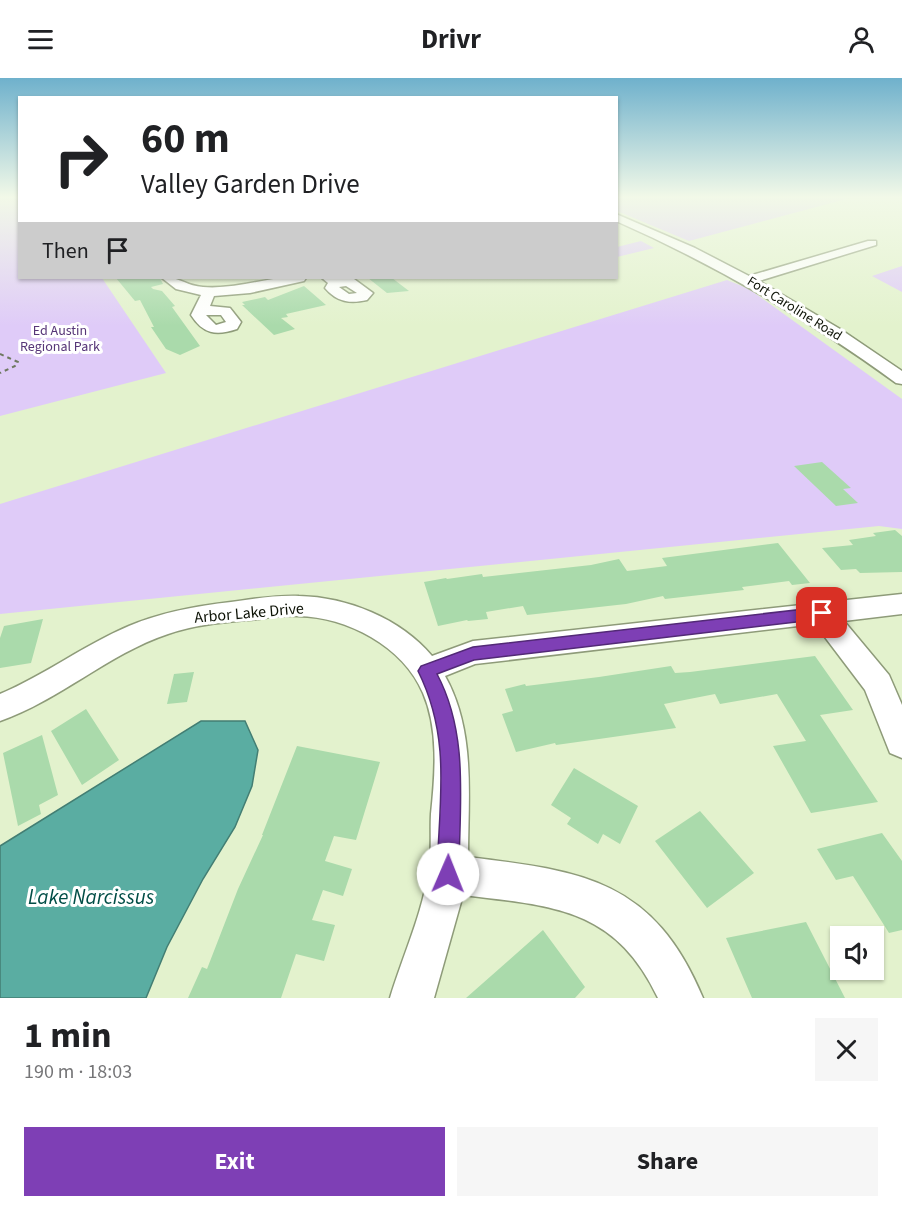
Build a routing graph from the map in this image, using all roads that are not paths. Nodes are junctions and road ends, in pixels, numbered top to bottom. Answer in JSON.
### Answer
{"nodes":[{"id":1,"x":672,"y":241,"type":"edge"},
{"id":2,"x":872,"y":243,"type":"dead end"},
{"id":3,"x":170,"y":279,"type":"edge"},
{"id":4,"x":294,"y":279,"type":"edge"},
{"id":5,"x":750,"y":280,"type":"junction"},
{"id":6,"x":210,"y":291,"type":"junction"},
{"id":7,"x":202,"y":310,"type":"dead end"},
{"id":8,"x":902,"y":379,"type":"edge"},
{"id":9,"x":902,"y":604,"type":"edge"},
{"id":10,"x":822,"y":613,"type":"junction"},
{"id":11,"x":426,"y":671,"type":"junction"},
{"id":12,"x":0,"y":708,"type":"edge"},
{"id":13,"x":902,"y":743,"type":"edge"},
{"id":14,"x":448,"y":874,"type":"junction"},
{"id":15,"x":412,"y":998,"type":"edge"},
{"id":16,"x":681,"y":998,"type":"edge"}],
"edges":[{"from":1,"to":5,"type":"street","name":"Fort Caroline Road"},
{"from":2,"to":5,"type":"street"},
{"from":3,"to":6,"type":"street"},
{"from":4,"to":6,"type":"street"},
{"from":5,"to":8,"type":"street","name":"Fort Caroline Road"},
{"from":6,"to":7,"type":"street"},
{"from":9,"to":10,"type":"street"},
{"from":10,"to":11,"type":"street"},
{"from":10,"to":13,"type":"street"},
{"from":11,"to":12,"type":"street","name":"Arbor Lake Drive"},
{"from":11,"to":14,"type":"street","name":"Arbor Lake Drive"},
{"from":14,"to":15,"type":"street","name":"Arbor Lake Drive"},
{"from":14,"to":16,"type":"street"}]}
